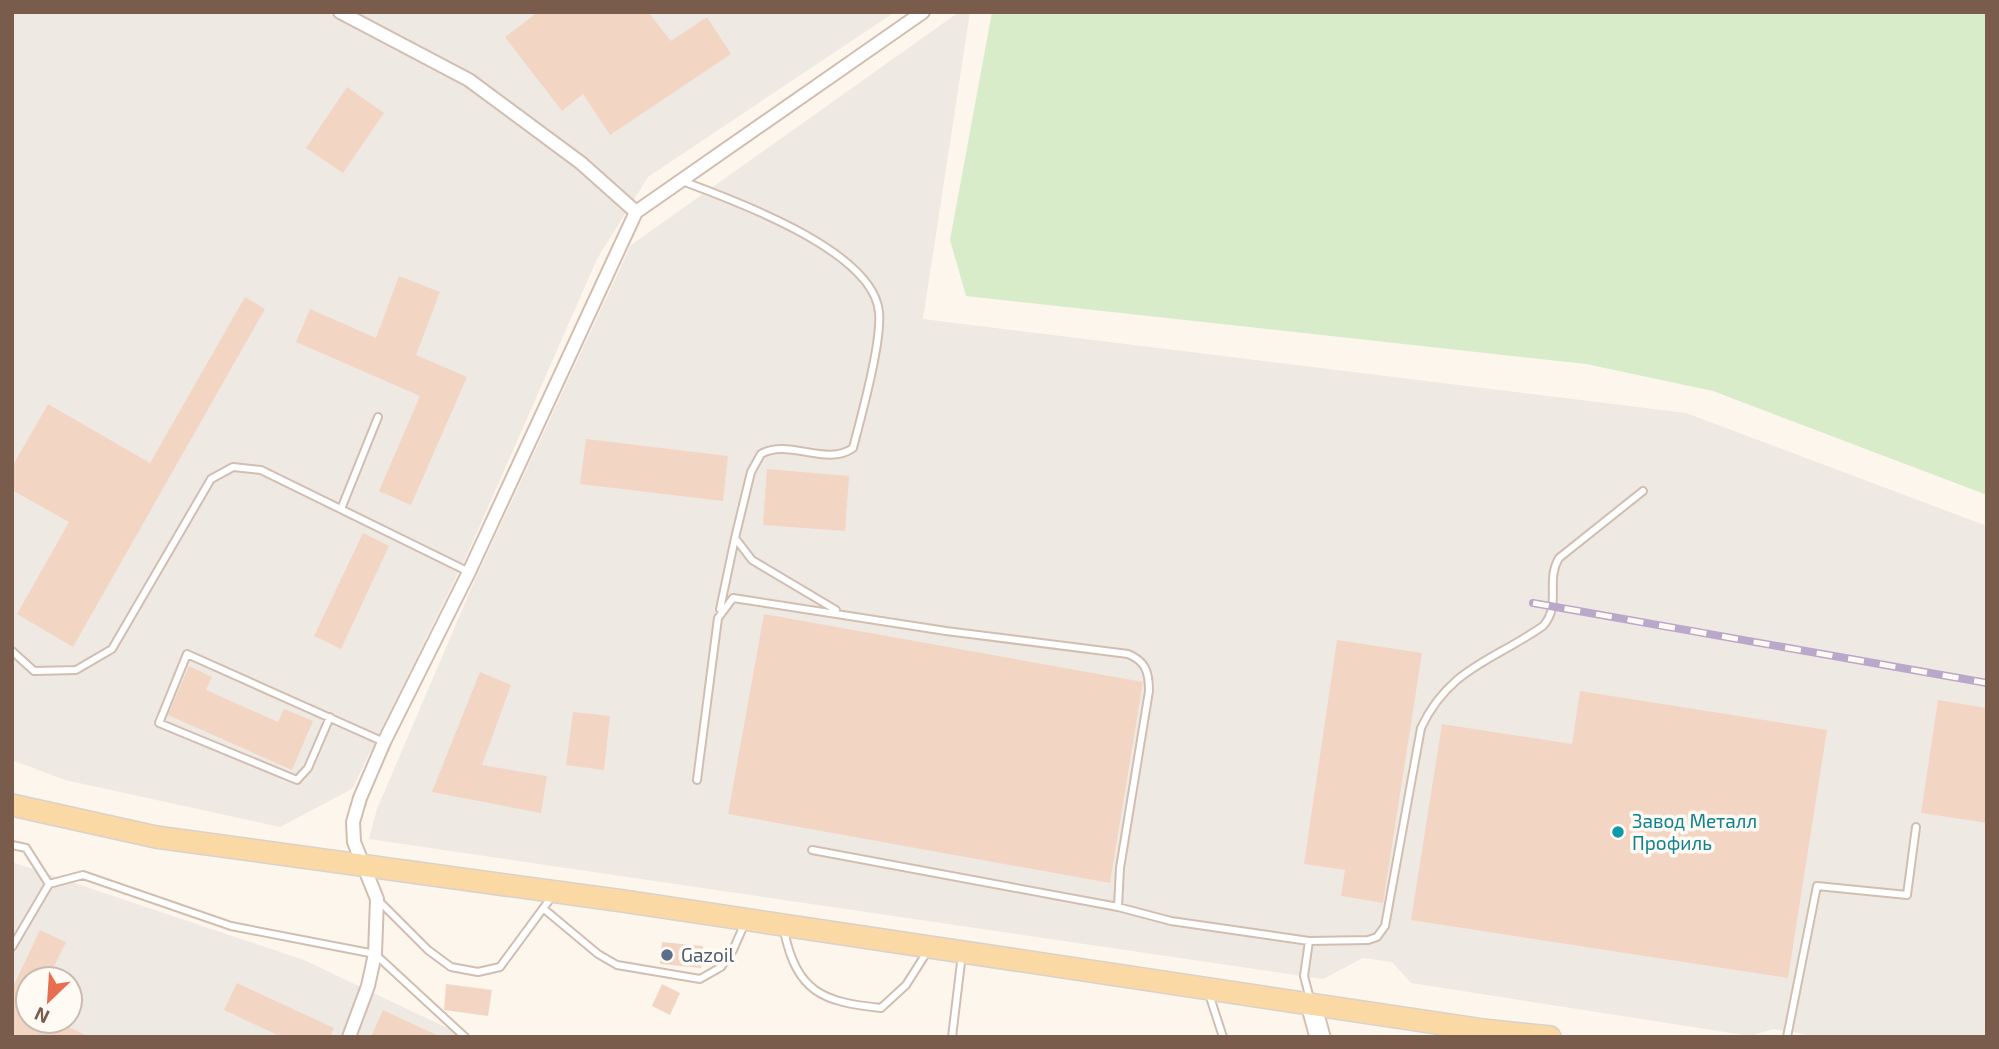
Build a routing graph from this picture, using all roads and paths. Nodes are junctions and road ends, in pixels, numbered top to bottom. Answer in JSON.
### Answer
{"nodes":[{"id":1,"x":340,"y":12,"type":"edge"},
{"id":2,"x":923,"y":12,"type":"edge"},
{"id":3,"x":679,"y":180,"type":"junction"},
{"id":4,"x":636,"y":212,"type":"junction"},
{"id":5,"x":378,"y":417,"type":"dead end"},
{"id":6,"x":1643,"y":491,"type":"dead end"},
{"id":7,"x":341,"y":509,"type":"junction"},
{"id":8,"x":735,"y":538,"type":"junction"},
{"id":9,"x":469,"y":572,"type":"junction"},
{"id":10,"x":720,"y":611,"type":"junction"},
{"id":11,"x":841,"y":613,"type":"junction"},
{"id":12,"x":12,"y":652,"type":"edge"},
{"id":13,"x":330,"y":717,"type":"junction"},
{"id":14,"x":384,"y":742,"type":"junction"},
{"id":15,"x":697,"y":780,"type":"dead end"},
{"id":16,"x":12,"y":805,"type":"edge"},
{"id":17,"x":1916,"y":827,"type":"dead end"},
{"id":18,"x":12,"y":845,"type":"edge"},
{"id":19,"x":812,"y":850,"type":"dead end"},
{"id":20,"x":362,"y":864,"type":"junction"},
{"id":21,"x":49,"y":884,"type":"junction"},
{"id":22,"x":377,"y":899,"type":"junction"},
{"id":23,"x":549,"y":900,"type":"junction"},
{"id":24,"x":1118,"y":907,"type":"junction"},
{"id":25,"x":747,"y":920,"type":"junction"},
{"id":26,"x":782,"y":925,"type":"junction"},
{"id":27,"x":1308,"y":941,"type":"junction"},
{"id":28,"x":12,"y":947,"type":"edge"},
{"id":29,"x":930,"y":947,"type":"junction"},
{"id":30,"x":962,"y":952,"type":"junction"},
{"id":31,"x":375,"y":954,"type":"junction"},
{"id":32,"x":1207,"y":989,"type":"junction"},
{"id":33,"x":1311,"y":1004,"type":"junction"},
{"id":34,"x":1477,"y":1034,"type":"edge"},
{"id":35,"x":349,"y":1037,"type":"edge"},
{"id":36,"x":465,"y":1037,"type":"edge"},
{"id":37,"x":952,"y":1037,"type":"edge"},
{"id":38,"x":1223,"y":1037,"type":"edge"},
{"id":39,"x":1320,"y":1037,"type":"edge"},
{"id":40,"x":1511,"y":1037,"type":"edge"},
{"id":41,"x":1550,"y":1037,"type":"edge"},
{"id":42,"x":1787,"y":1037,"type":"edge"}],
"edges":[{"from":1,"to":4,"type":"street"},
{"from":2,"to":3,"type":"street"},
{"from":3,"to":4,"type":"street"},
{"from":3,"to":8,"type":"lane"},
{"from":4,"to":9,"type":"street"},
{"from":5,"to":7,"type":"lane"},
{"from":6,"to":27,"type":"lane"},
{"from":7,"to":9,"type":"lane"},
{"from":7,"to":12,"type":"lane"},
{"from":8,"to":10,"type":"lane"},
{"from":8,"to":11,"type":"lane"},
{"from":9,"to":14,"type":"street"},
{"from":10,"to":11,"type":"lane"},
{"from":10,"to":15,"type":"lane"},
{"from":11,"to":24,"type":"lane"},
{"from":13,"to":13,"type":"lane"},
{"from":13,"to":14,"type":"lane"},
{"from":14,"to":20,"type":"street"},
{"from":16,"to":20,"type":"main road"},
{"from":17,"to":42,"type":"lane"},
{"from":18,"to":21,"type":"lane"},
{"from":19,"to":24,"type":"lane"},
{"from":20,"to":22,"type":"street"},
{"from":20,"to":23,"type":"main road"},
{"from":21,"to":28,"type":"lane"},
{"from":21,"to":31,"type":"lane"},
{"from":22,"to":23,"type":"lane"},
{"from":22,"to":31,"type":"street"},
{"from":23,"to":25,"type":"main road"},
{"from":23,"to":25,"type":"lane"},
{"from":24,"to":27,"type":"lane"},
{"from":25,"to":26,"type":"main road"},
{"from":26,"to":29,"type":"main road"},
{"from":26,"to":29,"type":"lane"},
{"from":27,"to":33,"type":"lane"},
{"from":29,"to":30,"type":"main road"},
{"from":30,"to":32,"type":"main road"},
{"from":30,"to":37,"type":"lane"},
{"from":31,"to":35,"type":"street"},
{"from":31,"to":36,"type":"lane"},
{"from":32,"to":33,"type":"main road"},
{"from":32,"to":38,"type":"lane"},
{"from":33,"to":34,"type":"main road"},
{"from":33,"to":39,"type":"street"},
{"from":34,"to":40,"type":"main road"},
{"from":34,"to":41,"type":"main road"}]}
